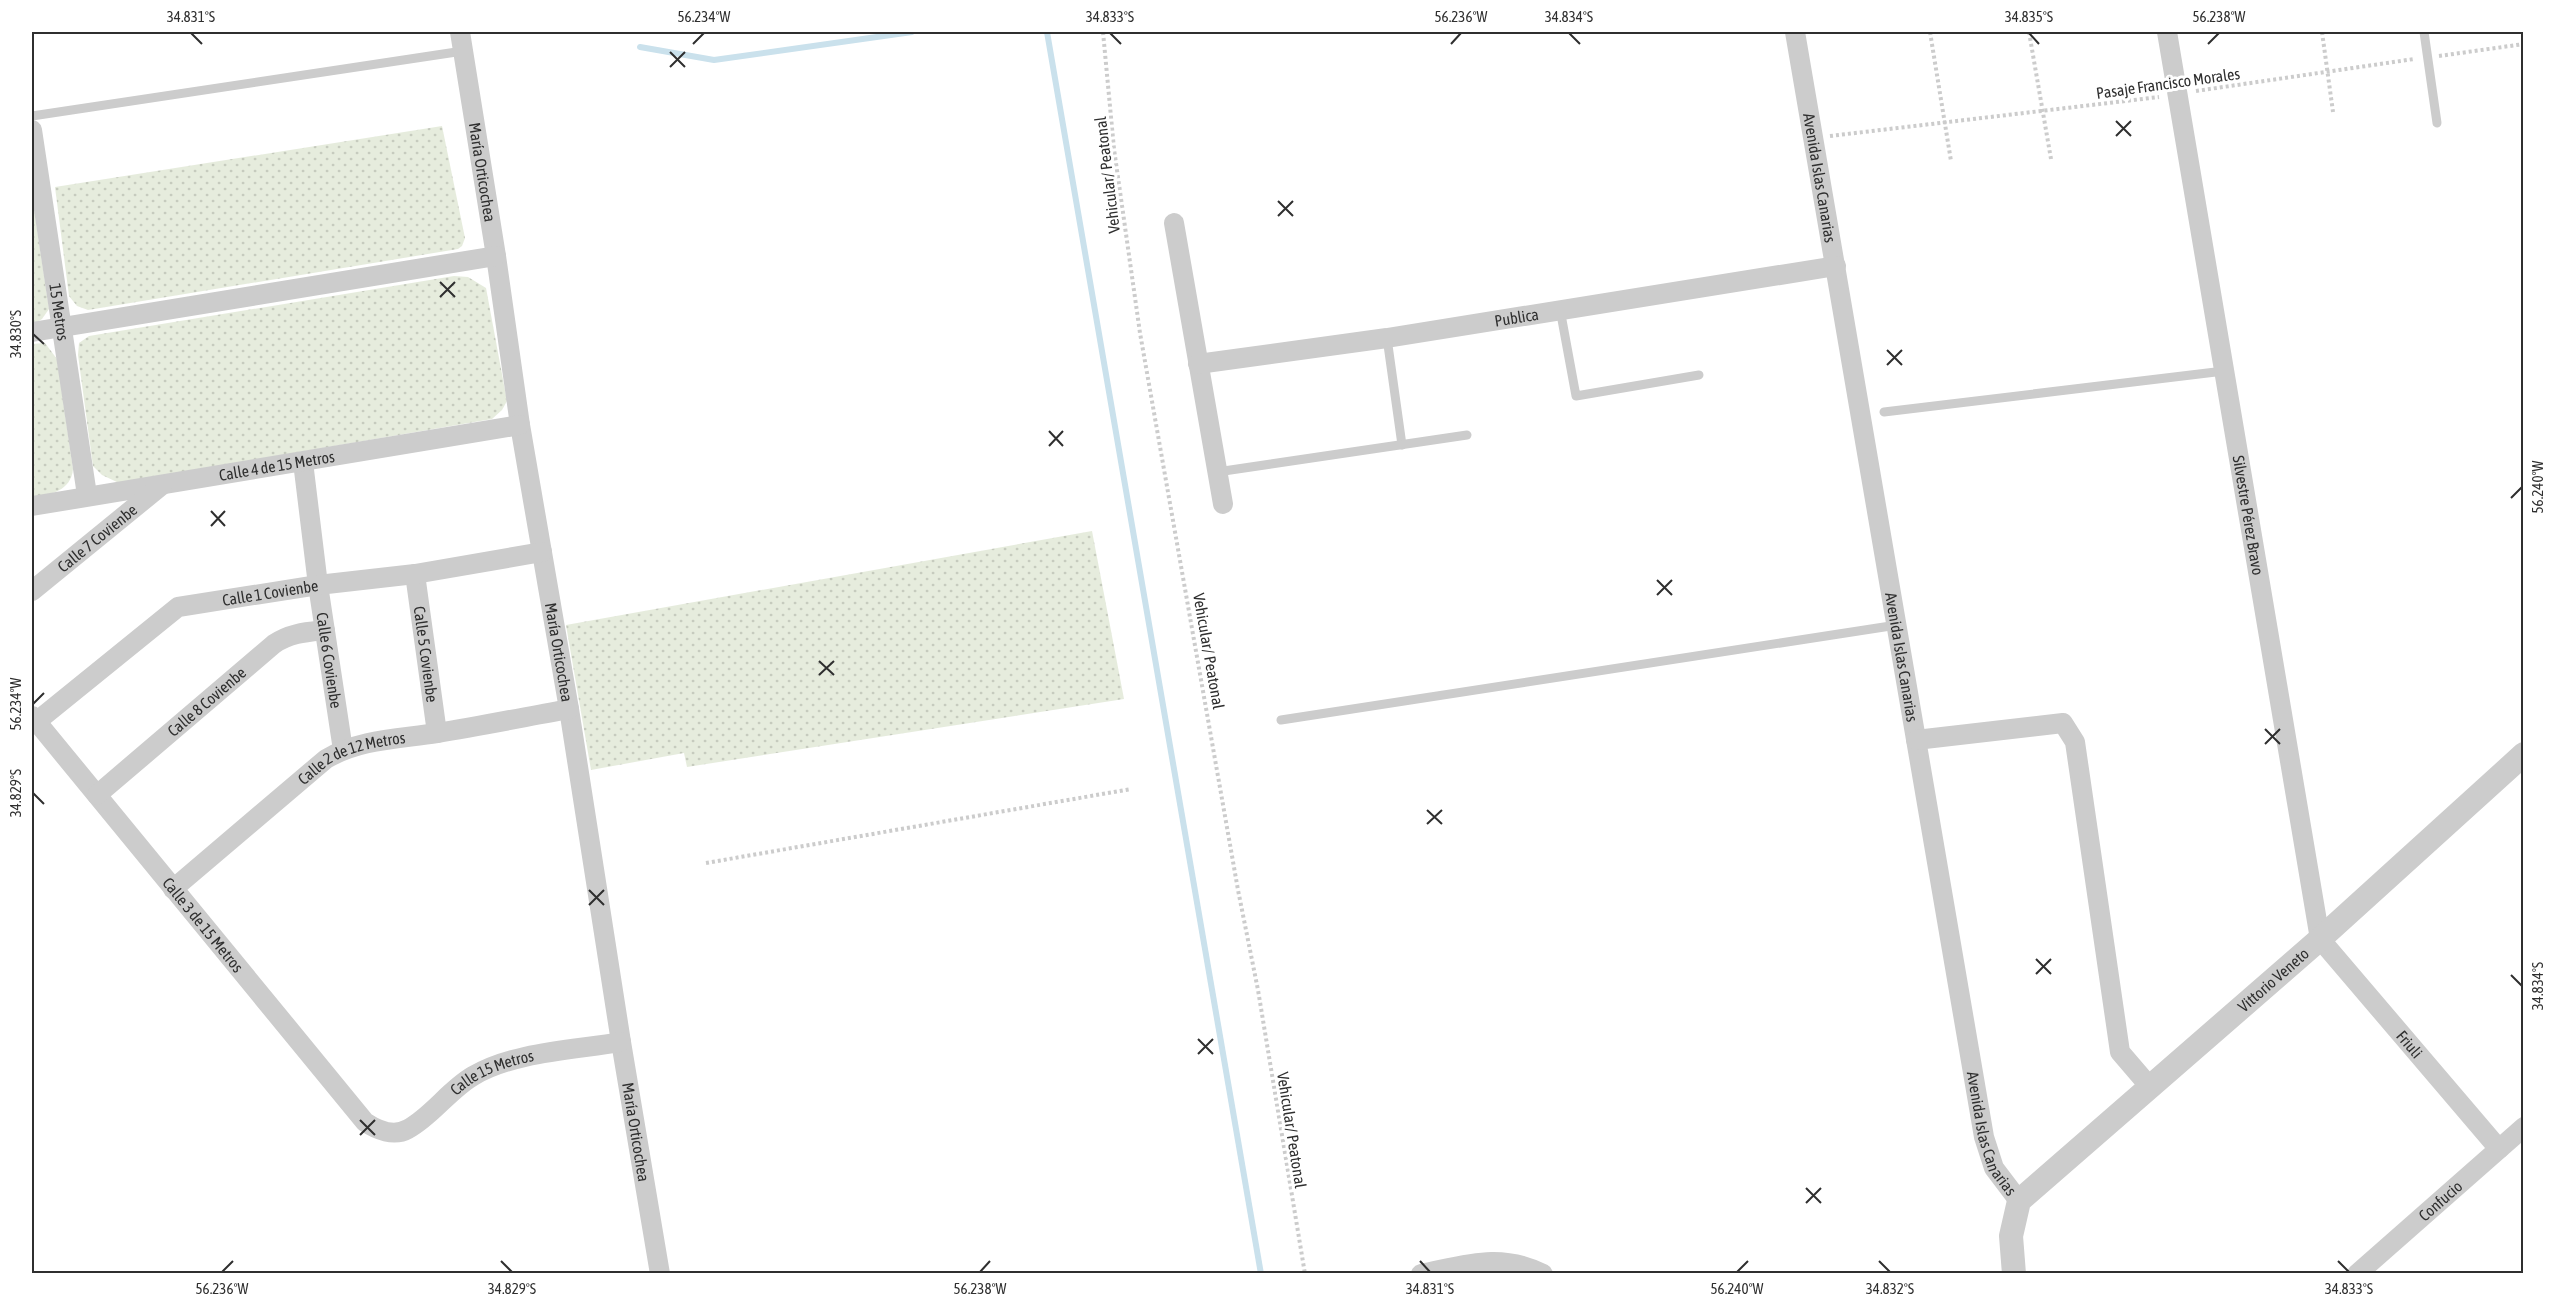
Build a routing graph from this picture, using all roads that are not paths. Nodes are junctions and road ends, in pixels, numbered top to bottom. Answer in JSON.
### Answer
{"nodes":[{"id":1,"x":1795,"y":32,"type":"edge"},
{"id":2,"x":2167,"y":32,"type":"edge"},
{"id":3,"x":2424,"y":32,"type":"edge"},
{"id":4,"x":461,"y":41,"type":"edge"},
{"id":5,"x":32,"y":116,"type":"edge"},
{"id":6,"x":2437,"y":123,"type":"dead end"},
{"id":7,"x":32,"y":130,"type":"edge"},
{"id":8,"x":1174,"y":223,"type":"dead end"},
{"id":9,"x":496,"y":256,"type":"junction"},
{"id":10,"x":1836,"y":266,"type":"junction"},
{"id":11,"x":1560,"y":308,"type":"junction"},
{"id":12,"x":60,"y":328,"type":"junction"},
{"id":13,"x":32,"y":332,"type":"edge"},
{"id":14,"x":1387,"y":338,"type":"junction"},
{"id":15,"x":1198,"y":364,"type":"junction"},
{"id":16,"x":2224,"y":371,"type":"junction"},
{"id":17,"x":1699,"y":375,"type":"dead end"},
{"id":18,"x":1884,"y":412,"type":"dead end"},
{"id":19,"x":519,"y":425,"type":"junction"},
{"id":20,"x":1467,"y":435,"type":"dead end"},
{"id":21,"x":1402,"y":445,"type":"junction"},
{"id":22,"x":303,"y":462,"type":"junction"},
{"id":23,"x":1217,"y":472,"type":"junction"},
{"id":24,"x":164,"y":484,"type":"junction"},
{"id":25,"x":87,"y":495,"type":"junction"},
{"id":26,"x":1223,"y":504,"type":"dead end"},
{"id":27,"x":32,"y":506,"type":"edge"},
{"id":28,"x":542,"y":552,"type":"junction"},
{"id":29,"x":415,"y":574,"type":"junction"},
{"id":30,"x":318,"y":585,"type":"junction"},
{"id":31,"x":32,"y":591,"type":"edge"},
{"id":32,"x":1897,"y":626,"type":"junction"},
{"id":33,"x":325,"y":630,"type":"junction"},
{"id":34,"x":569,"y":709,"type":"junction"},
{"id":35,"x":34,"y":719,"type":"edge"},
{"id":36,"x":1281,"y":720,"type":"dead end"},
{"id":37,"x":436,"y":733,"type":"junction"},
{"id":38,"x":1916,"y":740,"type":"junction"},
{"id":39,"x":343,"y":750,"type":"junction"},
{"id":40,"x":2523,"y":754,"type":"edge"},
{"id":41,"x":97,"y":795,"type":"junction"},
{"id":42,"x":173,"y":888,"type":"junction"},
{"id":43,"x":2320,"y":939,"type":"junction"},
{"id":44,"x":621,"y":1042,"type":"junction"},
{"id":45,"x":2150,"y":1087,"type":"junction"},
{"id":46,"x":2523,"y":1127,"type":"edge"},
{"id":47,"x":377,"y":1130,"type":"joint"},
{"id":48,"x":2499,"y":1149,"type":"junction"},
{"id":49,"x":2019,"y":1201,"type":"junction"},
{"id":50,"x":1540,"y":1273,"type":"edge"},
{"id":51,"x":660,"y":1274,"type":"edge"},
{"id":52,"x":1421,"y":1274,"type":"edge"},
{"id":53,"x":2014,"y":1274,"type":"edge"},
{"id":54,"x":2357,"y":1274,"type":"edge"}],
"edges":[{"from":1,"to":10,"type":"street","name":"Avenida Islas Canarias"},
{"from":2,"to":16,"type":"street","name":"Silvestre Pérez Bravo"},
{"from":3,"to":6,"type":"lane"},
{"from":4,"to":5,"type":"lane"},
{"from":4,"to":9,"type":"street","name":"María Orticochea"},
{"from":7,"to":12,"type":"street","name":"15 Metros"},
{"from":8,"to":15,"type":"street"},
{"from":9,"to":12,"type":"street"},
{"from":9,"to":19,"type":"street","name":"María Orticochea"},
{"from":10,"to":11,"type":"street","name":"Publica"},
{"from":10,"to":32,"type":"street","name":"Avenida Islas Canarias"},
{"from":11,"to":14,"type":"street","name":"Publica"},
{"from":11,"to":17,"type":"lane"},
{"from":12,"to":13,"type":"street"},
{"from":12,"to":25,"type":"street","name":"15 Metros"},
{"from":14,"to":15,"type":"street","name":"Publica"},
{"from":14,"to":21,"type":"lane"},
{"from":15,"to":23,"type":"street"},
{"from":16,"to":18,"type":"lane"},
{"from":16,"to":43,"type":"street","name":"Silvestre Pérez Bravo"},
{"from":19,"to":22,"type":"street","name":"Calle 4 de 15 Metros"},
{"from":19,"to":28,"type":"street","name":"María Orticochea"},
{"from":20,"to":21,"type":"lane"},
{"from":21,"to":23,"type":"lane"},
{"from":22,"to":24,"type":"street","name":"Calle 4 de 15 Metros"},
{"from":22,"to":30,"type":"street","name":"Calle 6 Covienbe"},
{"from":23,"to":26,"type":"street"},
{"from":24,"to":25,"type":"street","name":"Calle 4 de 15 Metros"},
{"from":24,"to":31,"type":"street","name":"Calle 7 Covienbe"},
{"from":25,"to":27,"type":"street","name":"Calle 4 de 15 Metros"},
{"from":28,"to":29,"type":"street","name":"Calle 1 Covienbe"},
{"from":28,"to":34,"type":"street","name":"María Orticochea"},
{"from":29,"to":30,"type":"street","name":"Calle 1 Covienbe"},
{"from":29,"to":37,"type":"street","name":"Calle 5 Covienbe"},
{"from":30,"to":33,"type":"street","name":"Calle 6 Covienbe"},
{"from":30,"to":35,"type":"street","name":"Calle 1 Covienbe"},
{"from":32,"to":36,"type":"lane"},
{"from":32,"to":38,"type":"street","name":"Avenida Islas Canarias"},
{"from":33,"to":39,"type":"street","name":"Calle 6 Covienbe"},
{"from":33,"to":41,"type":"street","name":"Calle 8 Covienbe"},
{"from":34,"to":37,"type":"street","name":"Calle 2 de 12 Metros"},
{"from":34,"to":44,"type":"street","name":"María Orticochea"},
{"from":35,"to":41,"type":"street","name":"Calle 3 de 15 Metros"},
{"from":37,"to":39,"type":"street","name":"Calle 2 de 12 Metros"},
{"from":38,"to":45,"type":"street"},
{"from":38,"to":49,"type":"street","name":"Avenida Islas Canarias"},
{"from":39,"to":42,"type":"street","name":"Calle 2 de 12 Metros"},
{"from":40,"to":43,"type":"street","name":"Vittorio Veneto"},
{"from":41,"to":42,"type":"street","name":"Calle 3 de 15 Metros"},
{"from":42,"to":47,"type":"street","name":"Calle 3 de 15 Metros"},
{"from":43,"to":45,"type":"street","name":"Vittorio Veneto"},
{"from":43,"to":48,"type":"street","name":"Friuli"},
{"from":44,"to":47,"type":"street","name":"Calle 15 Metros"},
{"from":44,"to":51,"type":"street","name":"María Orticochea"},
{"from":45,"to":49,"type":"street","name":"Vittorio Veneto"},
{"from":46,"to":48,"type":"street","name":"Confucio"},
{"from":48,"to":54,"type":"street","name":"Confucio"},
{"from":49,"to":53,"type":"street","name":"Avenida Islas Canarias"},
{"from":50,"to":52,"type":"street"}]}
